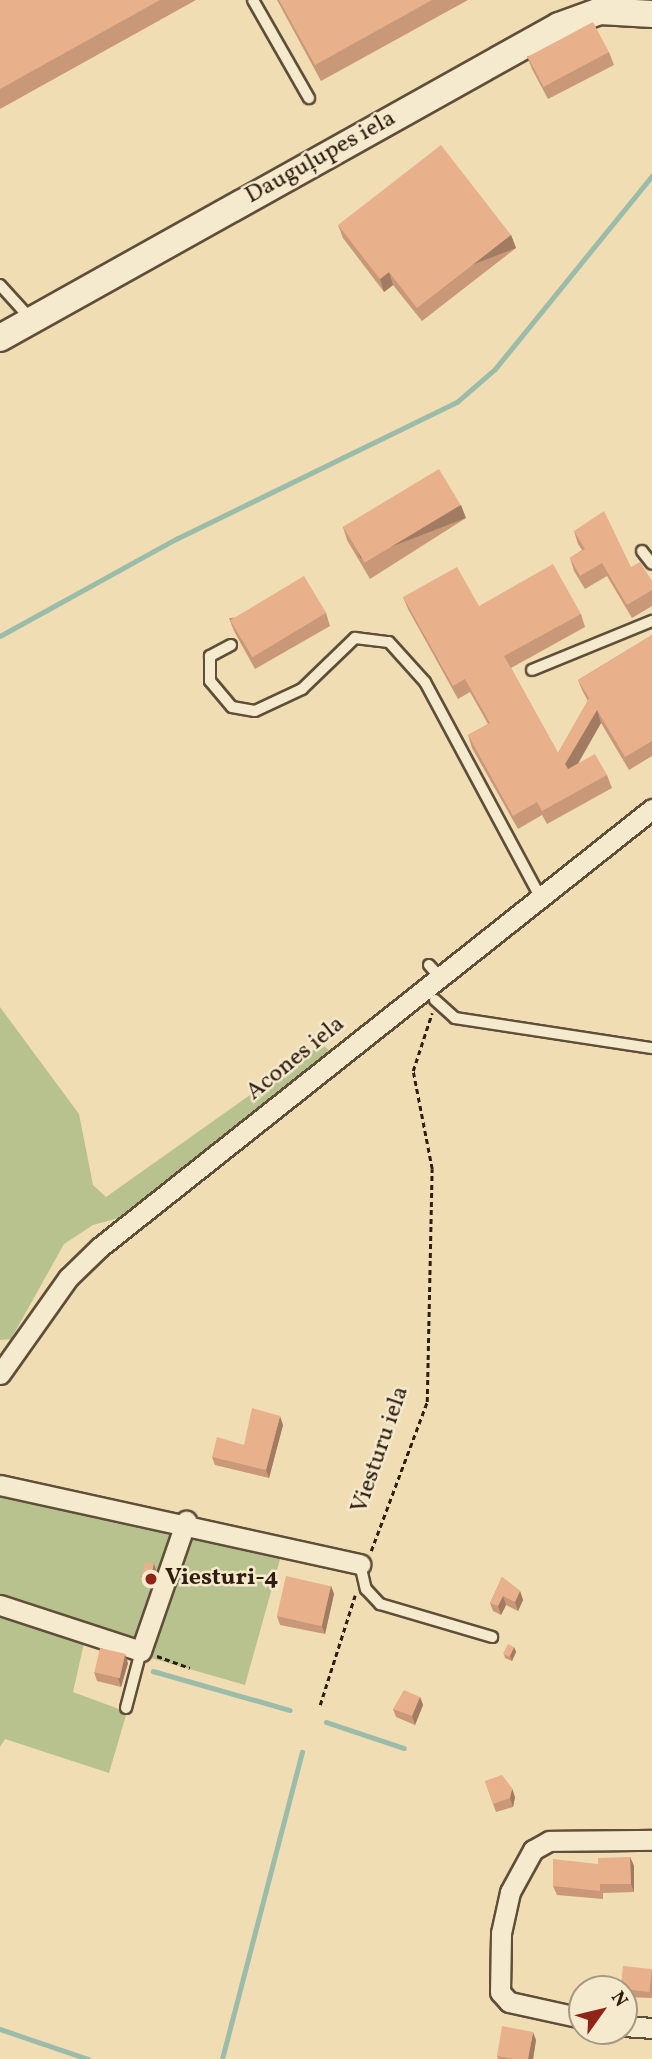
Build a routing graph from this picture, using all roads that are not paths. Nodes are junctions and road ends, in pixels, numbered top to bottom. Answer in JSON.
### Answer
{"nodes":[{"id":1,"x":253,"y":0,"type":"edge"},
{"id":2,"x":652,"y":14,"type":"edge"},
{"id":3,"x":309,"y":98,"type":"dead end"},
{"id":4,"x":0,"y":285,"type":"edge"},
{"id":5,"x":32,"y":320,"type":"junction"},
{"id":6,"x":0,"y":338,"type":"edge"},
{"id":7,"x":642,"y":551,"type":"dead end"},
{"id":8,"x":652,"y":564,"type":"edge"},
{"id":9,"x":652,"y":621,"type":"edge"},
{"id":10,"x":231,"y":645,"type":"dead end"},
{"id":11,"x":532,"y":670,"type":"dead end"},
{"id":12,"x":652,"y":809,"type":"edge"},
{"id":13,"x":538,"y":895,"type":"junction"},
{"id":14,"x":435,"y":1000,"type":"road end"},
{"id":15,"x":652,"y":1048,"type":"edge"},
{"id":16,"x":0,"y":1374,"type":"edge"},
{"id":17,"x":0,"y":1485,"type":"edge"},
{"id":18,"x":186,"y":1521,"type":"junction"},
{"id":19,"x":362,"y":1570,"type":"joint"},
{"id":20,"x":0,"y":1605,"type":"edge"},
{"id":21,"x":492,"y":1637,"type":"dead end"},
{"id":22,"x":141,"y":1650,"type":"junction"},
{"id":23,"x":125,"y":1708,"type":"dead end"},
{"id":24,"x":652,"y":1840,"type":"edge"},
{"id":25,"x":568,"y":2015,"type":"edge"}],
"edges":[{"from":1,"to":3,"type":"lane"},
{"from":2,"to":5,"type":"street","name":"Dauguļupes iela"},
{"from":4,"to":5,"type":"lane"},
{"from":5,"to":6,"type":"street","name":"Dauguļupes iela"},
{"from":7,"to":8,"type":"lane"},
{"from":9,"to":11,"type":"lane"},
{"from":10,"to":13,"type":"lane"},
{"from":12,"to":13,"type":"street","name":"Acones iela"},
{"from":13,"to":16,"type":"street","name":"Acones iela"},
{"from":14,"to":15,"type":"lane"},
{"from":17,"to":18,"type":"street"},
{"from":18,"to":19,"type":"street"},
{"from":18,"to":22,"type":"street"},
{"from":19,"to":21,"type":"lane"},
{"from":20,"to":22,"type":"street"},
{"from":22,"to":23,"type":"lane"},
{"from":24,"to":25,"type":"street"}]}
